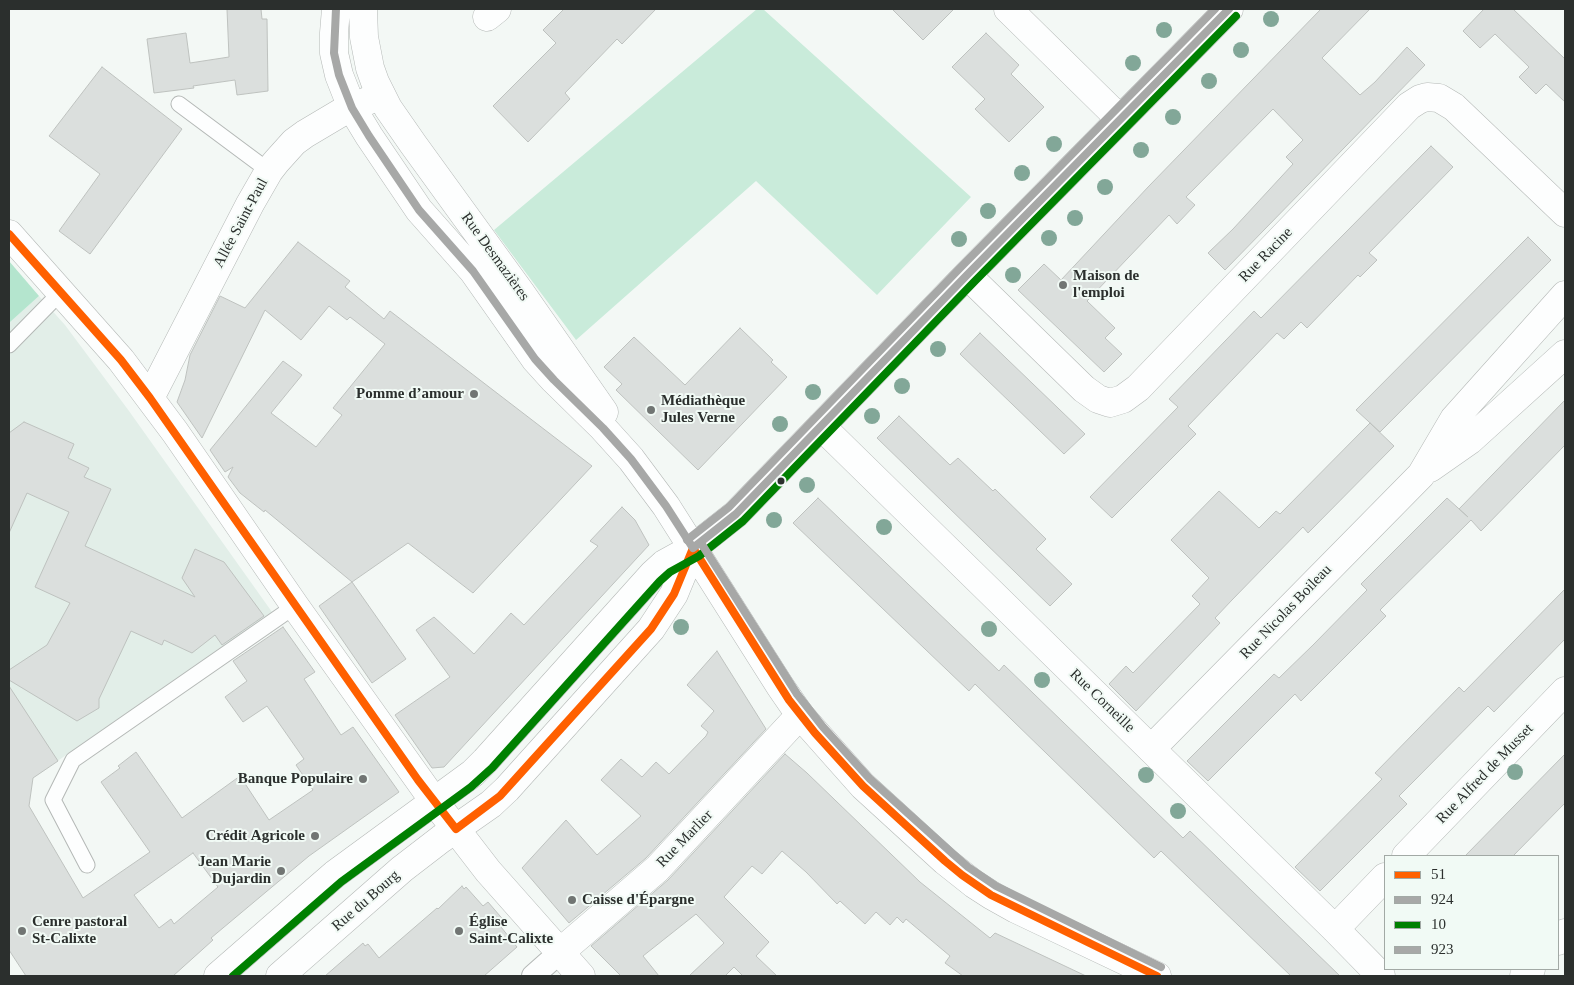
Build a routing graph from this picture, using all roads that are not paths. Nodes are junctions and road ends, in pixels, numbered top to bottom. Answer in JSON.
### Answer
{"nodes":[{"id":1,"x":336,"y":9,"type":"edge"},
{"id":2,"x":363,"y":9,"type":"edge"},
{"id":3,"x":1008,"y":9,"type":"edge"},
{"id":4,"x":1221,"y":11,"type":"edge"},
{"id":5,"x":381,"y":95,"type":"junction"},
{"id":6,"x":179,"y":104,"type":"dead end"},
{"id":7,"x":352,"y":108,"type":"junction"},
{"id":8,"x":1120,"y":119,"type":"junction"},
{"id":9,"x":269,"y":171,"type":"junction"},
{"id":10,"x":1565,"y":213,"type":"edge"},
{"id":11,"x":9,"y":234,"type":"edge"},
{"id":12,"x":967,"y":275,"type":"junction"},
{"id":13,"x":61,"y":292,"type":"junction"},
{"id":14,"x":1565,"y":295,"type":"edge"},
{"id":15,"x":9,"y":345,"type":"edge"},
{"id":16,"x":1565,"y":354,"type":"edge"},
{"id":17,"x":150,"y":398,"type":"junction"},
{"id":18,"x":821,"y":426,"type":"junction"},
{"id":19,"x":631,"y":459,"type":"junction"},
{"id":20,"x":1420,"y":474,"type":"junction"},
{"id":21,"x":693,"y":548,"type":"junction"},
{"id":22,"x":295,"y":606,"type":"junction"},
{"id":23,"x":1565,"y":691,"type":"edge"},
{"id":24,"x":800,"y":715,"type":"junction"},
{"id":25,"x":1151,"y":749,"type":"junction"},
{"id":26,"x":434,"y":801,"type":"junction"},
{"id":27,"x":456,"y":829,"type":"junction"},
{"id":28,"x":1407,"y":855,"type":"edge"},
{"id":29,"x":87,"y":865,"type":"dead end"},
{"id":30,"x":1384,"y":878,"type":"edge"},
{"id":31,"x":1335,"y":929,"type":"junction"},
{"id":32,"x":559,"y":953,"type":"junction"},
{"id":33,"x":218,"y":976,"type":"edge"},
{"id":34,"x":280,"y":976,"type":"edge"},
{"id":35,"x":533,"y":976,"type":"edge"},
{"id":36,"x":582,"y":976,"type":"edge"},
{"id":37,"x":1157,"y":976,"type":"edge"},
{"id":38,"x":1382,"y":976,"type":"edge"}],
"edges":[{"from":1,"to":7,"type":"street","name":"Rue Desmazières"},
{"from":2,"to":5,"type":"street","name":"Rue Desmazières"},
{"from":3,"to":8,"type":"street"},
{"from":4,"to":8,"type":"street"},
{"from":5,"to":7,"type":"street","name":"Allée Saint-Paul"},
{"from":5,"to":19,"type":"street","name":"Rue Desmazières"},
{"from":6,"to":9,"type":"lane"},
{"from":7,"to":9,"type":"street","name":"Allée Saint-Paul"},
{"from":7,"to":19,"type":"street","name":"Rue Desmazières"},
{"from":8,"to":12,"type":"street"},
{"from":9,"to":17,"type":"street","name":"Allée Saint-Paul"},
{"from":10,"to":12,"type":"street","name":"Rue Racine"},
{"from":11,"to":13,"type":"street"},
{"from":12,"to":18,"type":"street"},
{"from":13,"to":15,"type":"lane"},
{"from":13,"to":17,"type":"street"},
{"from":14,"to":20,"type":"street","name":"Rue Nicolas Boileau"},
{"from":16,"to":20,"type":"street","name":"Rue Nicolas Boileau"},
{"from":17,"to":22,"type":"street"},
{"from":18,"to":21,"type":"street"},
{"from":18,"to":25,"type":"street","name":"Rue Corneille"},
{"from":19,"to":21,"type":"street","name":"Rue Desmazières"},
{"from":20,"to":25,"type":"street","name":"Rue Nicolas Boileau"},
{"from":21,"to":24,"type":"street","name":"Rue Desmazières"},
{"from":21,"to":26,"type":"street"},
{"from":21,"to":27,"type":"street","name":"Rue du Bourg"},
{"from":22,"to":26,"type":"street"},
{"from":22,"to":29,"type":"lane"},
{"from":23,"to":28,"type":"street","name":"Rue Alfred de Musset"},
{"from":24,"to":32,"type":"street","name":"Rue Marlier"},
{"from":24,"to":37,"type":"street","name":"Rue Desmazières"},
{"from":25,"to":31,"type":"street","name":"Rue Corneille"},
{"from":26,"to":27,"type":"street"},
{"from":26,"to":33,"type":"street"},
{"from":27,"to":32,"type":"street"},
{"from":27,"to":34,"type":"street","name":"Rue du Bourg"},
{"from":30,"to":31,"type":"street"},
{"from":31,"to":38,"type":"street","name":"Rue Corneille"},
{"from":32,"to":35,"type":"street"},
{"from":32,"to":36,"type":"street"}]}
